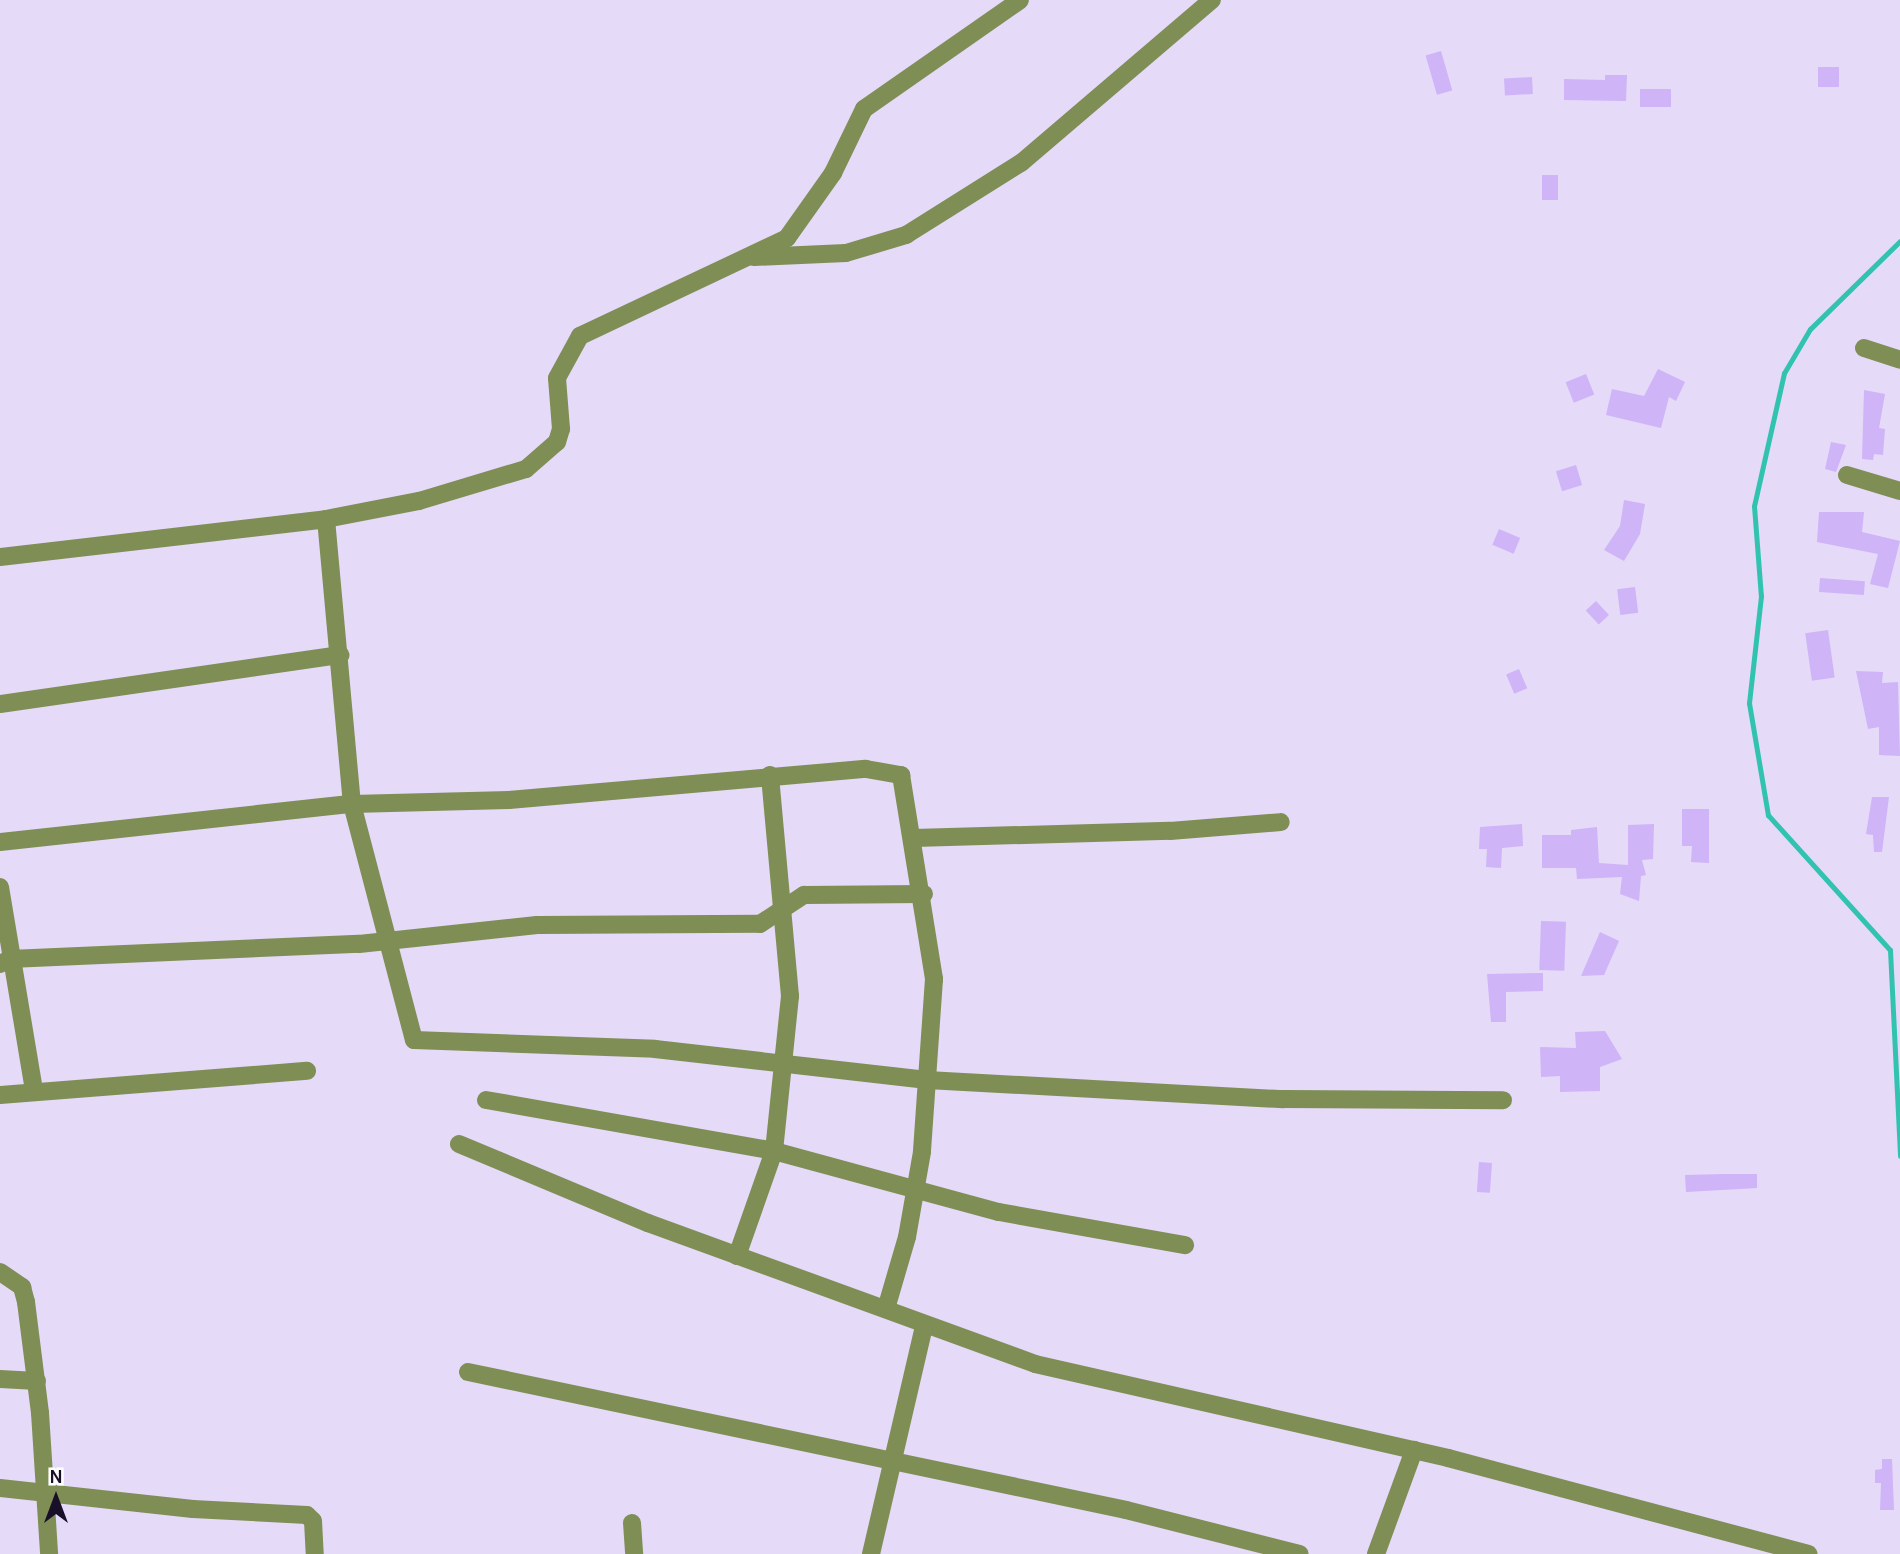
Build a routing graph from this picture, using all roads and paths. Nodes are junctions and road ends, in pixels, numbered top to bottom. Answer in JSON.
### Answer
{"nodes":[{"id":1,"x":1020,"y":0,"type":"edge"},
{"id":2,"x":1212,"y":0,"type":"edge"},
{"id":3,"x":750,"y":257,"type":"junction"},
{"id":4,"x":1864,"y":348,"type":"dead end"},
{"id":5,"x":1900,"y":360,"type":"edge"},
{"id":6,"x":1847,"y":475,"type":"dead end"},
{"id":7,"x":1900,"y":491,"type":"edge"},
{"id":8,"x":326,"y":519,"type":"junction"},
{"id":9,"x":0,"y":557,"type":"edge"},
{"id":10,"x":340,"y":654,"type":"junction"},
{"id":11,"x":0,"y":704,"type":"edge"},
{"id":12,"x":770,"y":775,"type":"junction"},
{"id":13,"x":352,"y":804,"type":"junction"},
{"id":14,"x":1281,"y":822,"type":"dead end"},
{"id":15,"x":914,"y":838,"type":"junction"},
{"id":16,"x":0,"y":842,"type":"edge"},
{"id":17,"x":0,"y":887,"type":"edge"},
{"id":18,"x":924,"y":894,"type":"junction"},
{"id":19,"x":785,"y":909,"type":"junction"},
{"id":20,"x":385,"y":941,"type":"junction"},
{"id":21,"x":5,"y":962,"type":"edge"},
{"id":22,"x":784,"y":1061,"type":"junction"},
{"id":23,"x":307,"y":1071,"type":"dead end"},
{"id":24,"x":926,"y":1080,"type":"junction"},
{"id":25,"x":34,"y":1091,"type":"junction"},
{"id":26,"x":0,"y":1095,"type":"edge"},
{"id":27,"x":485,"y":1100,"type":"dead end"},
{"id":28,"x":1503,"y":1100,"type":"dead end"},
{"id":29,"x":459,"y":1144,"type":"dead end"},
{"id":30,"x":774,"y":1151,"type":"junction"},
{"id":31,"x":914,"y":1191,"type":"junction"},
{"id":32,"x":1185,"y":1245,"type":"dead end"},
{"id":33,"x":737,"y":1256,"type":"junction"},
{"id":34,"x":0,"y":1272,"type":"edge"},
{"id":35,"x":886,"y":1309,"type":"junction"},
{"id":36,"x":924,"y":1326,"type":"junction"},
{"id":37,"x":468,"y":1372,"type":"dead end"},
{"id":38,"x":0,"y":1379,"type":"edge"},
{"id":39,"x":37,"y":1381,"type":"junction"},
{"id":40,"x":1413,"y":1450,"type":"junction"},
{"id":41,"x":890,"y":1461,"type":"junction"},
{"id":42,"x":0,"y":1488,"type":"edge"},
{"id":43,"x":46,"y":1492,"type":"junction"},
{"id":44,"x":632,"y":1523,"type":"dead end"},
{"id":45,"x":49,"y":1554,"type":"edge"},
{"id":46,"x":315,"y":1554,"type":"edge"},
{"id":47,"x":634,"y":1554,"type":"edge"},
{"id":48,"x":872,"y":1554,"type":"edge"},
{"id":49,"x":1300,"y":1554,"type":"edge"},
{"id":50,"x":1376,"y":1554,"type":"edge"},
{"id":51,"x":1808,"y":1554,"type":"edge"}],
"edges":[{"from":1,"to":3,"type":"street"},
{"from":2,"to":3,"type":"street"},
{"from":3,"to":8,"type":"street"},
{"from":4,"to":5,"type":"street"},
{"from":6,"to":7,"type":"street"},
{"from":8,"to":9,"type":"street"},
{"from":8,"to":10,"type":"street"},
{"from":10,"to":11,"type":"street"},
{"from":10,"to":13,"type":"street"},
{"from":12,"to":13,"type":"street"},
{"from":12,"to":15,"type":"street"},
{"from":12,"to":19,"type":"street"},
{"from":13,"to":16,"type":"street"},
{"from":13,"to":20,"type":"street"},
{"from":14,"to":15,"type":"street"},
{"from":15,"to":18,"type":"street"},
{"from":17,"to":21,"type":"street"},
{"from":18,"to":19,"type":"street"},
{"from":18,"to":24,"type":"street"},
{"from":19,"to":20,"type":"street"},
{"from":19,"to":22,"type":"street"},
{"from":20,"to":21,"type":"street"},
{"from":20,"to":22,"type":"street"},
{"from":21,"to":25,"type":"street"},
{"from":22,"to":24,"type":"street"},
{"from":22,"to":30,"type":"street"},
{"from":23,"to":25,"type":"street"},
{"from":24,"to":28,"type":"street"},
{"from":24,"to":31,"type":"street"},
{"from":25,"to":26,"type":"street"},
{"from":27,"to":30,"type":"street"},
{"from":29,"to":33,"type":"street"},
{"from":30,"to":31,"type":"street"},
{"from":30,"to":33,"type":"street"},
{"from":31,"to":32,"type":"street"},
{"from":31,"to":35,"type":"street"},
{"from":33,"to":35,"type":"street"},
{"from":34,"to":39,"type":"street"},
{"from":35,"to":36,"type":"street"},
{"from":36,"to":40,"type":"street"},
{"from":36,"to":41,"type":"street"},
{"from":37,"to":41,"type":"street"},
{"from":38,"to":39,"type":"street"},
{"from":39,"to":43,"type":"street"},
{"from":40,"to":50,"type":"street"},
{"from":40,"to":51,"type":"street"},
{"from":41,"to":48,"type":"street"},
{"from":41,"to":49,"type":"street"},
{"from":42,"to":43,"type":"street"},
{"from":43,"to":45,"type":"street"},
{"from":43,"to":46,"type":"street"},
{"from":44,"to":47,"type":"street"}]}
